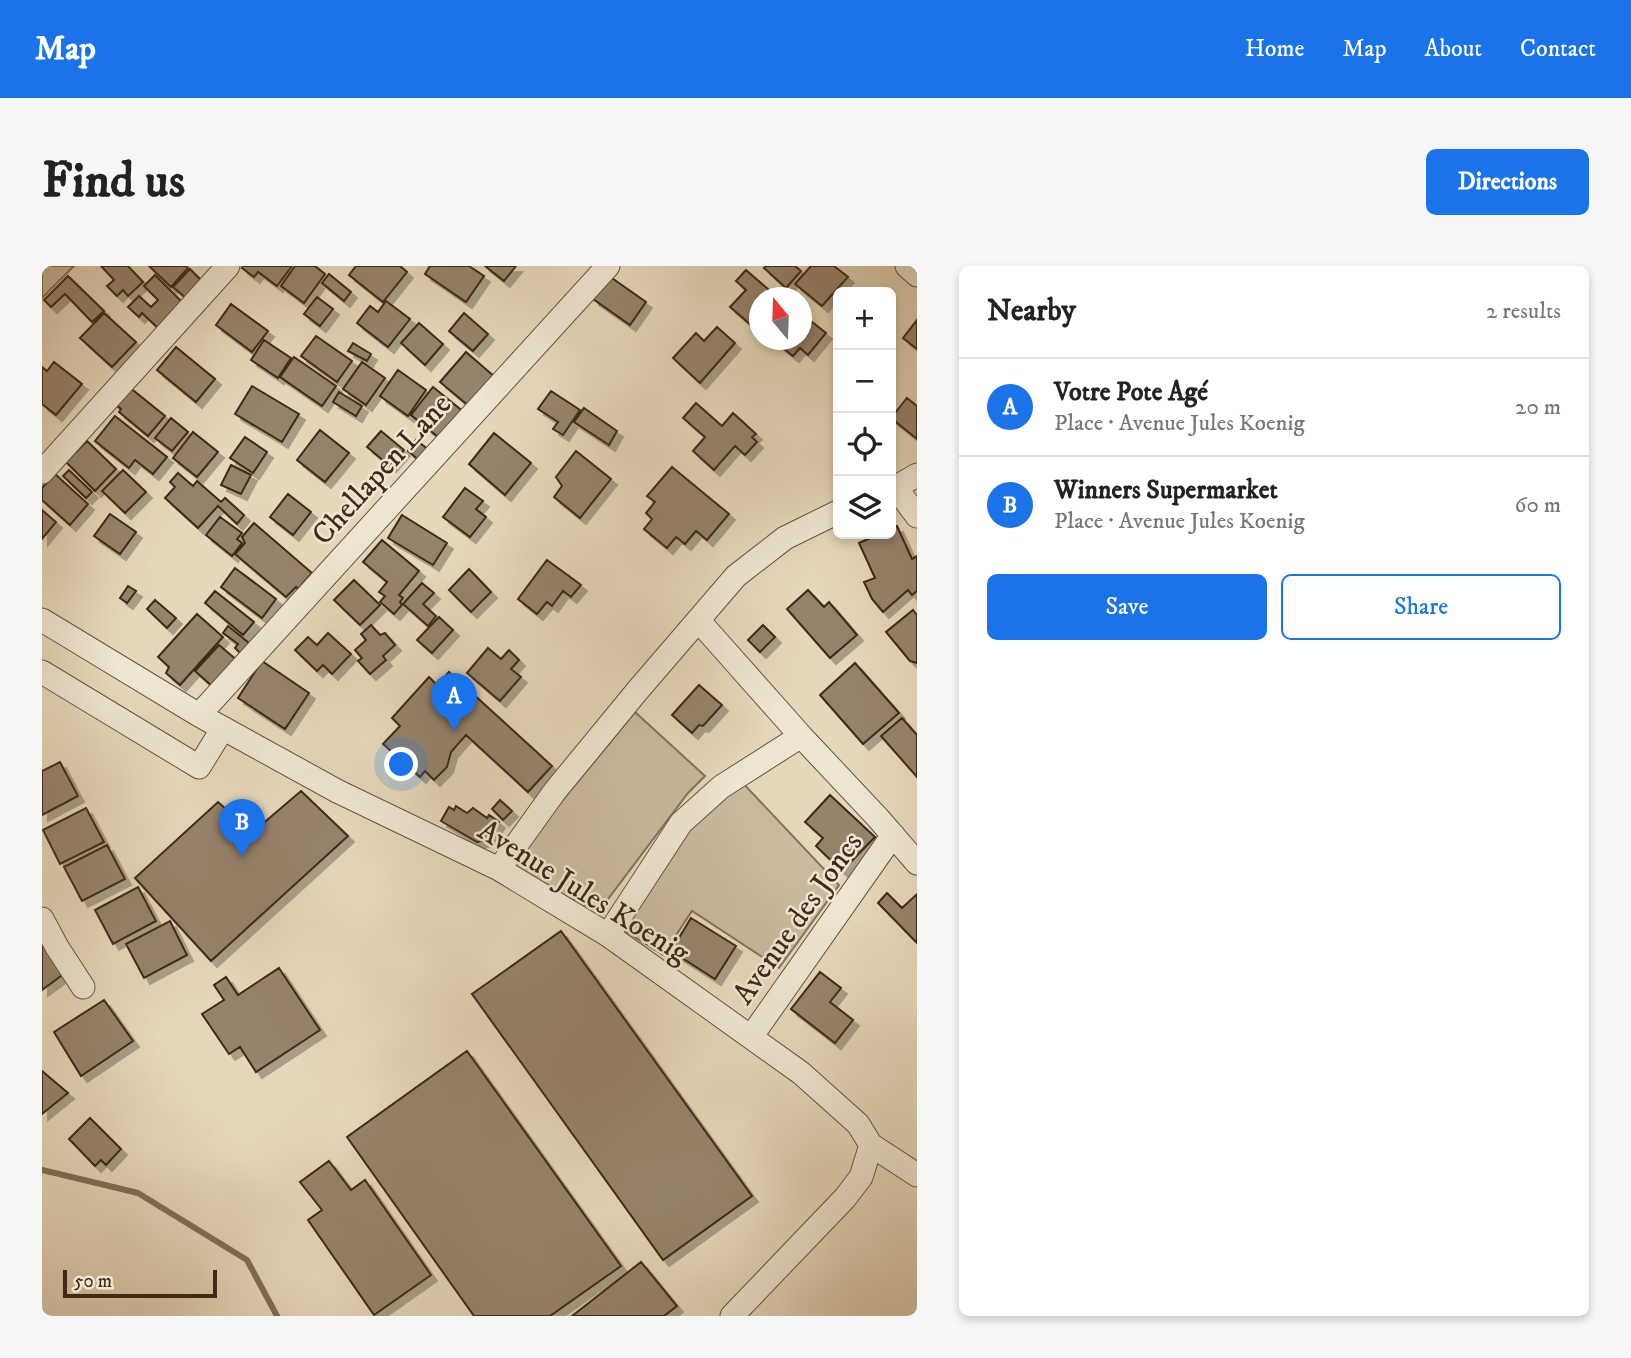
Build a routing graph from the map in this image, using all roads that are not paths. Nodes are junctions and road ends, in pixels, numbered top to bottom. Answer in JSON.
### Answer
{"nodes":[{"id":1,"x":228,"y":266,"type":"edge"},
{"id":2,"x":608,"y":266,"type":"edge"},
{"id":3,"x":907,"y":266,"type":"edge"},
{"id":4,"x":917,"y":275,"type":"edge"},
{"id":5,"x":42,"y":472,"type":"edge"},
{"id":6,"x":917,"y":475,"type":"edge"},
{"id":7,"x":896,"y":487,"type":"edge"},
{"id":8,"x":896,"y":492,"type":"edge"},
{"id":9,"x":833,"y":514,"type":"edge"},
{"id":10,"x":917,"y":516,"type":"edge"},
{"id":11,"x":42,"y":620,"type":"edge"},
{"id":12,"x":698,"y":620,"type":"junction"},
{"id":13,"x":42,"y":673,"type":"edge"},
{"id":14,"x":200,"y":715,"type":"junction"},
{"id":15,"x":223,"y":728,"type":"junction"},
{"id":16,"x":801,"y":736,"type":"junction"},
{"id":17,"x":893,"y":835,"type":"junction"},
{"id":18,"x":917,"y":863,"type":"edge"},
{"id":19,"x":499,"y":869,"type":"junction"},
{"id":20,"x":42,"y":919,"type":"edge"},
{"id":21,"x":608,"y":935,"type":"junction"},
{"id":22,"x":83,"y":987,"type":"dead end"},
{"id":23,"x":751,"y":1037,"type":"junction"},
{"id":24,"x":871,"y":1146,"type":"junction"},
{"id":25,"x":917,"y":1175,"type":"edge"},
{"id":26,"x":740,"y":1311,"type":"edge"}],
"edges":[{"from":1,"to":5,"type":"street"},
{"from":2,"to":14,"type":"street","name":"Chellapen Lane"},
{"from":3,"to":4,"type":"street"},
{"from":6,"to":7,"type":"street"},
{"from":8,"to":10,"type":"street"},
{"from":9,"to":12,"type":"street"},
{"from":11,"to":14,"type":"street","name":"Avenue Jules Koenig"},
{"from":12,"to":16,"type":"street"},
{"from":12,"to":19,"type":"street"},
{"from":13,"to":15,"type":"street"},
{"from":14,"to":15,"type":"street","name":"Avenue Jules Koenig"},
{"from":15,"to":19,"type":"street","name":"Avenue Jules Koenig"},
{"from":16,"to":17,"type":"street"},
{"from":16,"to":21,"type":"street"},
{"from":17,"to":18,"type":"street"},
{"from":17,"to":23,"type":"street","name":"Avenue des Joncs"},
{"from":19,"to":21,"type":"street","name":"Avenue Jules Koenig"},
{"from":20,"to":22,"type":"street"},
{"from":21,"to":23,"type":"street","name":"Avenue Jules Koenig"},
{"from":23,"to":24,"type":"street","name":"Avenue Jules Koenig"},
{"from":24,"to":25,"type":"street"},
{"from":24,"to":26,"type":"street"}]}
